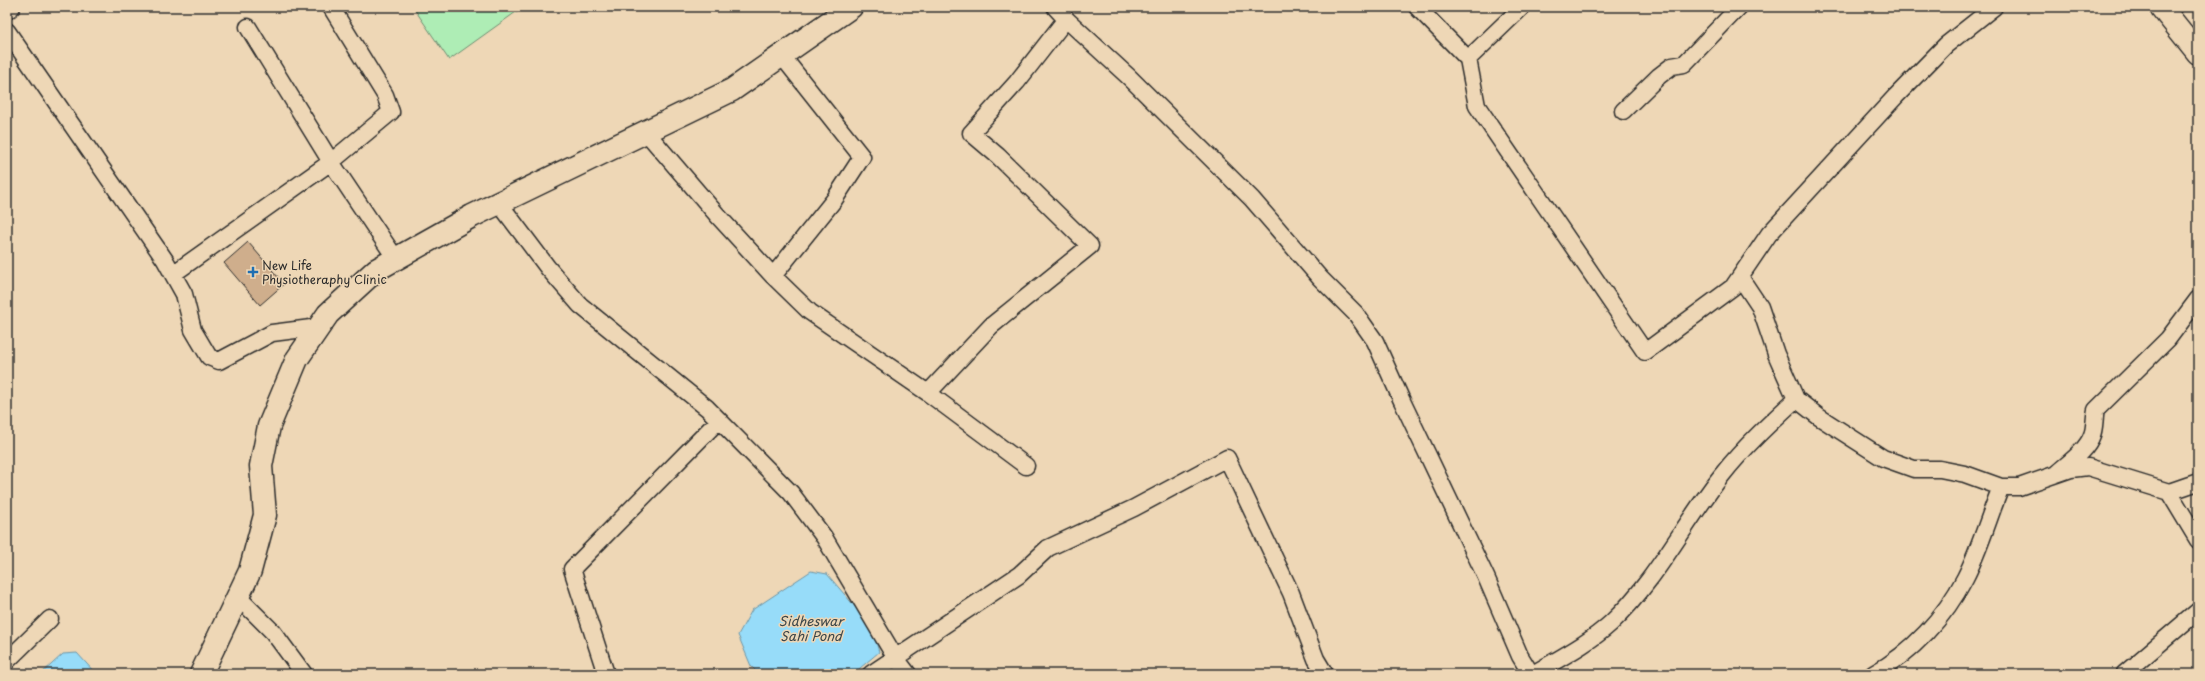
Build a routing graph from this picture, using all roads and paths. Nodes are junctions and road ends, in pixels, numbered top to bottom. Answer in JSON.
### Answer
{"nodes":[{"id":1,"x":12,"y":7,"type":"edge"},
{"id":2,"x":331,"y":7,"type":"edge"},
{"id":3,"x":851,"y":7,"type":"edge"},
{"id":4,"x":1055,"y":7,"type":"edge"},
{"id":5,"x":1417,"y":7,"type":"edge"},
{"id":6,"x":1522,"y":7,"type":"edge"},
{"id":7,"x":1739,"y":7,"type":"edge"},
{"id":8,"x":1994,"y":7,"type":"edge"},
{"id":9,"x":2161,"y":7,"type":"edge"},
{"id":10,"x":7,"y":11,"type":"edge"},
{"id":11,"x":1066,"y":19,"type":"junction"},
{"id":12,"x":248,"y":27,"type":"dead end"},
{"id":13,"x":7,"y":31,"type":"edge"},
{"id":14,"x":2198,"y":53,"type":"edge"},
{"id":15,"x":782,"y":56,"type":"junction"},
{"id":16,"x":1468,"y":59,"type":"junction"},
{"id":17,"x":1623,"y":112,"type":"dead end"},
{"id":18,"x":646,"y":132,"type":"junction"},
{"id":19,"x":331,"y":162,"type":"junction"},
{"id":20,"x":499,"y":203,"type":"junction"},
{"id":21,"x":396,"y":259,"type":"junction"},
{"id":22,"x":173,"y":274,"type":"junction"},
{"id":23,"x":773,"y":276,"type":"junction"},
{"id":24,"x":1740,"y":277,"type":"junction"},
{"id":25,"x":2198,"y":299,"type":"edge"},
{"id":26,"x":319,"y":327,"type":"junction"},
{"id":27,"x":928,"y":393,"type":"junction"},
{"id":28,"x":1796,"y":399,"type":"junction"},
{"id":29,"x":719,"y":420,"type":"junction"},
{"id":30,"x":1026,"y":466,"type":"dead end"},
{"id":31,"x":2057,"y":473,"type":"junction"},
{"id":32,"x":2198,"y":482,"type":"edge"},
{"id":33,"x":2001,"y":486,"type":"junction"},
{"id":34,"x":2169,"y":492,"type":"junction"},
{"id":35,"x":2198,"y":540,"type":"edge"},
{"id":36,"x":238,"y":597,"type":"junction"},
{"id":37,"x":2198,"y":611,"type":"edge"},
{"id":38,"x":50,"y":619,"type":"dead end"},
{"id":39,"x":895,"y":657,"type":"junction"},
{"id":40,"x":7,"y":661,"type":"edge"},
{"id":41,"x":201,"y":674,"type":"edge"},
{"id":42,"x":304,"y":674,"type":"edge"},
{"id":43,"x":606,"y":674,"type":"edge"},
{"id":44,"x":871,"y":674,"type":"edge"},
{"id":45,"x":908,"y":674,"type":"edge"},
{"id":46,"x":1325,"y":674,"type":"edge"},
{"id":47,"x":1532,"y":674,"type":"edge"},
{"id":48,"x":1874,"y":674,"type":"edge"},
{"id":49,"x":2124,"y":674,"type":"edge"}],
"edges":[{"from":1,"to":10,"type":"street"},
{"from":2,"to":19,"type":"street"},
{"from":3,"to":15,"type":"main road"},
{"from":4,"to":11,"type":"street"},
{"from":5,"to":16,"type":"street"},
{"from":6,"to":16,"type":"street"},
{"from":7,"to":17,"type":"street"},
{"from":8,"to":24,"type":"street"},
{"from":9,"to":14,"type":"main road"},
{"from":11,"to":27,"type":"street"},
{"from":11,"to":47,"type":"street"},
{"from":12,"to":19,"type":"street"},
{"from":13,"to":22,"type":"street"},
{"from":15,"to":18,"type":"main road"},
{"from":15,"to":23,"type":"street"},
{"from":16,"to":24,"type":"street"},
{"from":18,"to":20,"type":"main road"},
{"from":18,"to":23,"type":"street"},
{"from":19,"to":21,"type":"street"},
{"from":19,"to":22,"type":"street"},
{"from":20,"to":21,"type":"main road"},
{"from":20,"to":29,"type":"street"},
{"from":21,"to":26,"type":"main road"},
{"from":22,"to":26,"type":"street"},
{"from":23,"to":27,"type":"street"},
{"from":24,"to":28,"type":"street"},
{"from":25,"to":31,"type":"street"},
{"from":26,"to":36,"type":"main road"},
{"from":27,"to":30,"type":"street"},
{"from":28,"to":33,"type":"street"},
{"from":28,"to":47,"type":"street"},
{"from":29,"to":39,"type":"street"},
{"from":29,"to":43,"type":"street"},
{"from":31,"to":33,"type":"street"},
{"from":31,"to":34,"type":"street"},
{"from":32,"to":34,"type":"street"},
{"from":33,"to":48,"type":"street"},
{"from":34,"to":35,"type":"street"},
{"from":36,"to":41,"type":"main road"},
{"from":36,"to":42,"type":"street"},
{"from":37,"to":49,"type":"street"},
{"from":38,"to":40,"type":"street"},
{"from":39,"to":44,"type":"street"},
{"from":39,"to":45,"type":"street"},
{"from":39,"to":46,"type":"street"}]}
